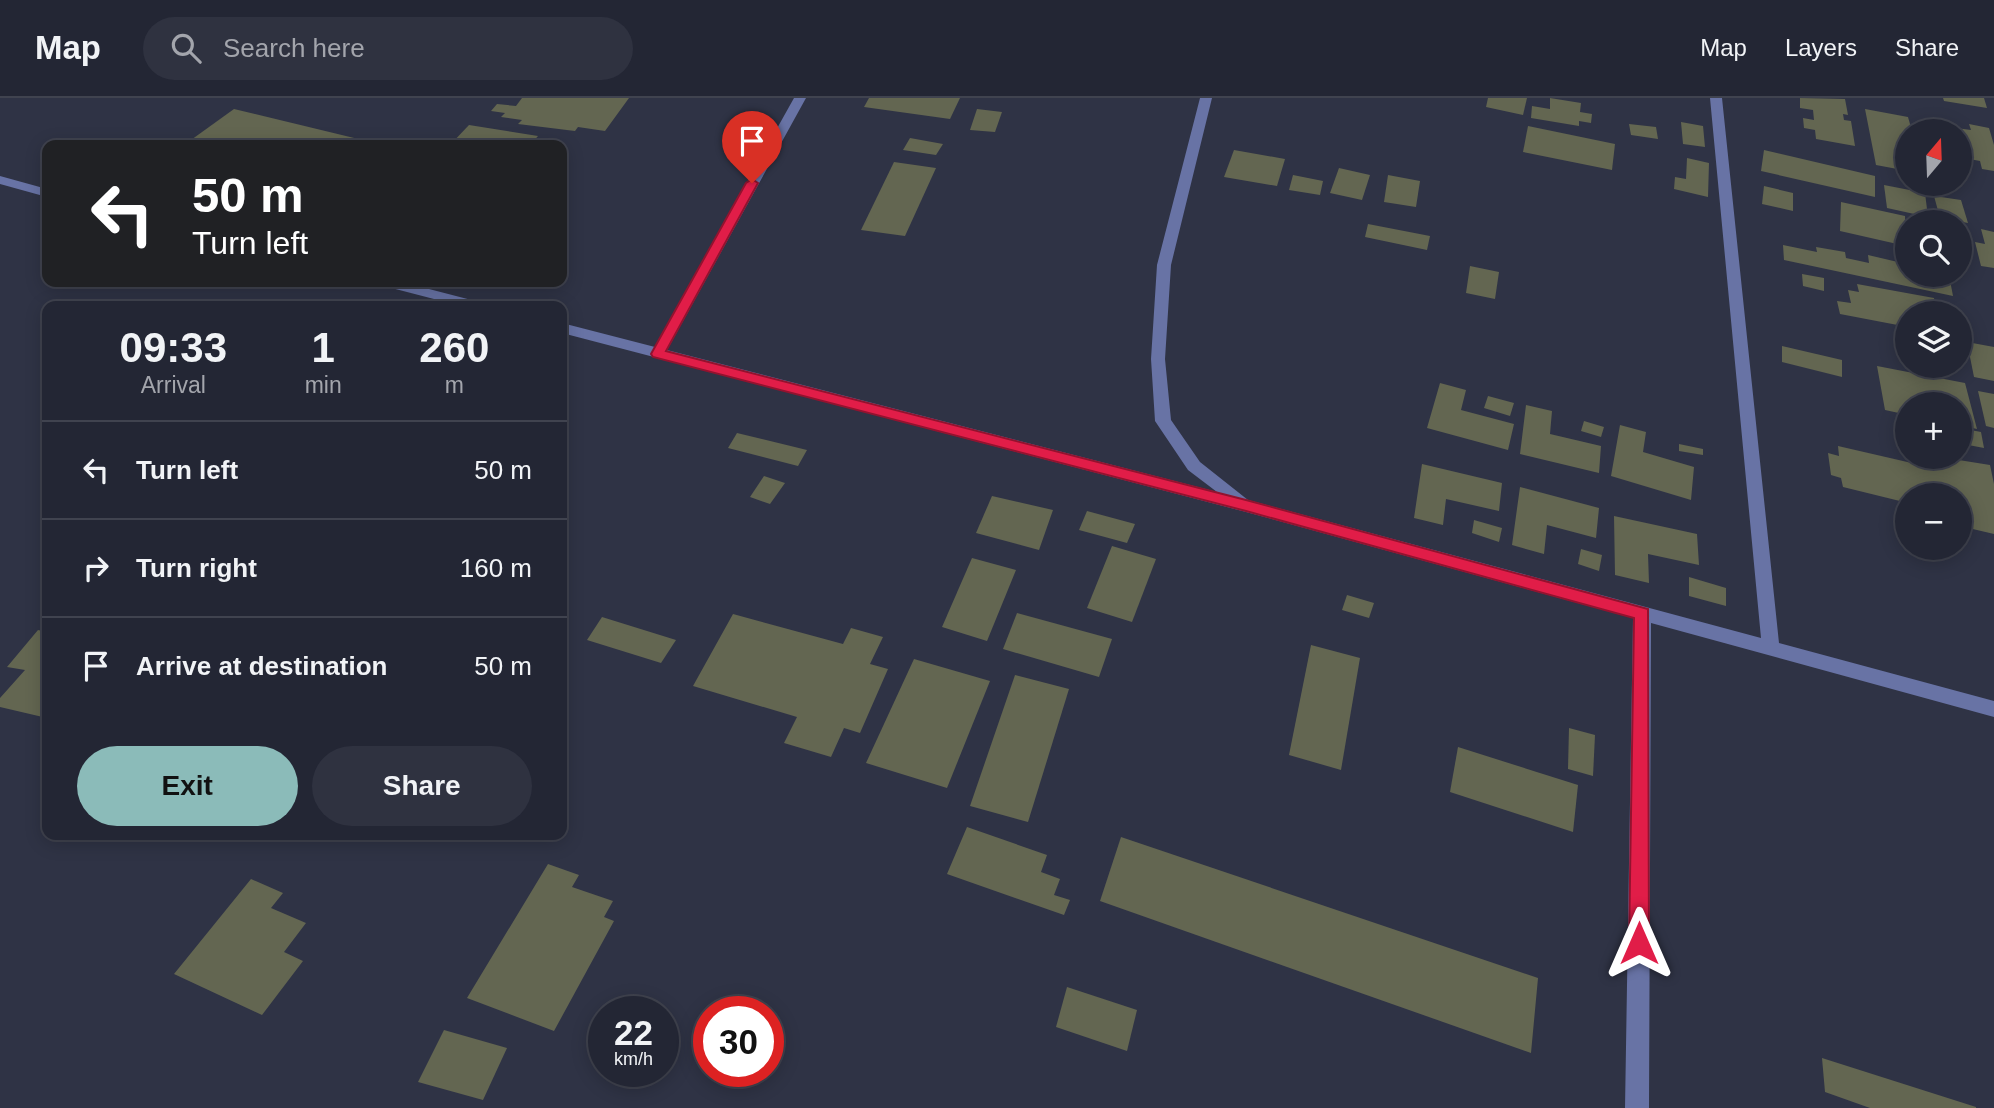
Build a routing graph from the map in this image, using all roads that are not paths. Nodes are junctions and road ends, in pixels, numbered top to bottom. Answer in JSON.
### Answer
{"nodes":[{"id":1,"x":800,"y":98,"type":"edge"},
{"id":2,"x":1206,"y":98,"type":"edge"},
{"id":3,"x":1716,"y":98,"type":"edge"},
{"id":4,"x":0,"y":180,"type":"edge"},
{"id":5,"x":42,"y":192,"type":"edge"},
{"id":6,"x":404,"y":287,"type":"edge"},
{"id":7,"x":459,"y":301,"type":"edge"},
{"id":8,"x":567,"y":329,"type":"edge"},
{"id":9,"x":658,"y":354,"type":"junction"},
{"id":10,"x":1246,"y":506,"type":"junction"},
{"id":11,"x":1642,"y":614,"type":"junction"},
{"id":12,"x":1771,"y":649,"type":"junction"},
{"id":13,"x":1994,"y":709,"type":"edge"},
{"id":14,"x":1637,"y":1108,"type":"edge"}],
"edges":[{"from":1,"to":9,"type":"street"},
{"from":2,"to":10,"type":"street"},
{"from":3,"to":12,"type":"street"},
{"from":4,"to":5,"type":"street"},
{"from":6,"to":7,"type":"street"},
{"from":8,"to":9,"type":"street"},
{"from":9,"to":10,"type":"street"},
{"from":10,"to":11,"type":"street"},
{"from":11,"to":12,"type":"street"},
{"from":11,"to":14,"type":"street"},
{"from":12,"to":13,"type":"street"}]}
